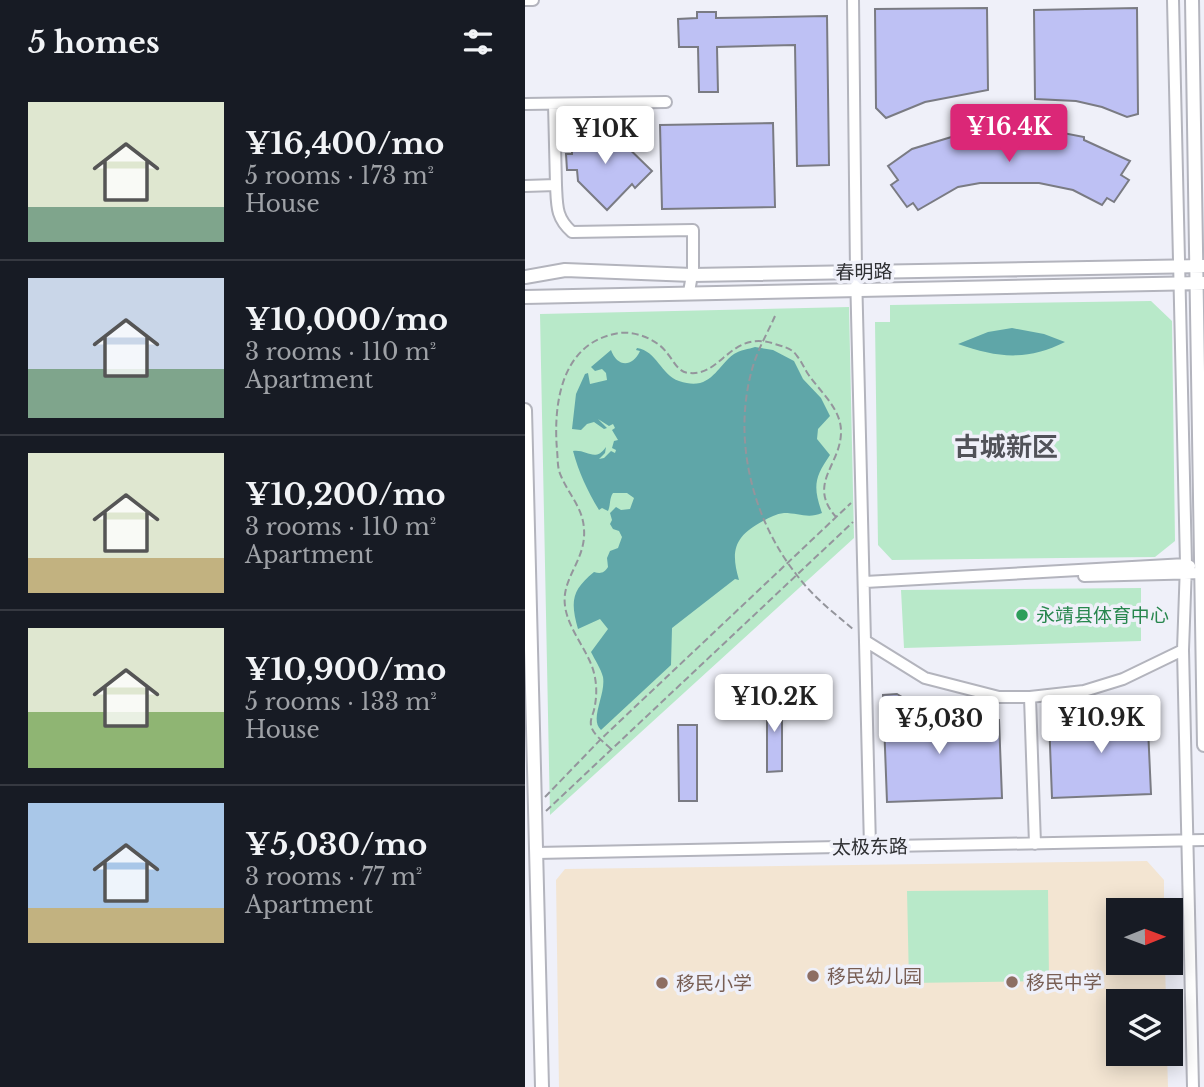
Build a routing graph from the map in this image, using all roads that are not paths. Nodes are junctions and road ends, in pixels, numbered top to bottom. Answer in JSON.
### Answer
{"nodes":[{"id":1,"x":525,"y":0,"type":"edge"},
{"id":2,"x":533,"y":0,"type":"edge"},
{"id":3,"x":853,"y":0,"type":"edge"},
{"id":4,"x":1173,"y":0,"type":"edge"},
{"id":5,"x":1192,"y":0,"type":"edge"},
{"id":6,"x":666,"y":102,"type":"dead end"},
{"id":7,"x":525,"y":104,"type":"edge"},
{"id":8,"x":554,"y":104,"type":"junction"},
{"id":9,"x":525,"y":186,"type":"edge"},
{"id":10,"x":556,"y":186,"type":"junction"},
{"id":11,"x":1201,"y":266,"type":"edge"},
{"id":12,"x":1179,"y":267,"type":"junction"},
{"id":13,"x":856,"y":272,"type":"junction"},
{"id":14,"x":692,"y":275,"type":"junction"},
{"id":15,"x":525,"y":277,"type":"edge"},
{"id":16,"x":1180,"y":283,"type":"junction"},
{"id":17,"x":1201,"y":283,"type":"edge"},
{"id":18,"x":857,"y":289,"type":"junction"},
{"id":19,"x":689,"y":292,"type":"junction"},
{"id":20,"x":525,"y":297,"type":"edge"},
{"id":21,"x":525,"y":410,"type":"edge"},
{"id":22,"x":1186,"y":569,"type":"junction"},
{"id":23,"x":1203,"y":573,"type":"edge"},
{"id":24,"x":865,"y":582,"type":"junction"},
{"id":25,"x":867,"y":642,"type":"junction"},
{"id":26,"x":1183,"y":650,"type":"junction"},
{"id":27,"x":1030,"y":698,"type":"junction"},
{"id":28,"x":1204,"y":745,"type":"edge"},
{"id":29,"x":1204,"y":840,"type":"edge"},
{"id":30,"x":1188,"y":841,"type":"junction"},
{"id":31,"x":1035,"y":844,"type":"junction"},
{"id":32,"x":870,"y":847,"type":"junction"},
{"id":33,"x":536,"y":853,"type":"junction"},
{"id":34,"x":541,"y":1087,"type":"edge"},
{"id":35,"x":1193,"y":1087,"type":"edge"}],
"edges":[{"from":1,"to":2,"type":"street"},
{"from":3,"to":13,"type":"street"},
{"from":4,"to":12,"type":"street"},
{"from":5,"to":11,"type":"main road"},
{"from":6,"to":8,"type":"street"},
{"from":7,"to":8,"type":"street"},
{"from":8,"to":10,"type":"street"},
{"from":9,"to":10,"type":"street"},
{"from":10,"to":14,"type":"street"},
{"from":11,"to":12,"type":"main road","name":"春明路"},
{"from":11,"to":17,"type":"main road"},
{"from":12,"to":13,"type":"main road","name":"春明路"},
{"from":12,"to":16,"type":"street"},
{"from":13,"to":14,"type":"main road","name":"春明路"},
{"from":13,"to":18,"type":"street"},
{"from":14,"to":15,"type":"main road","name":"春明路"},
{"from":14,"to":19,"type":"street"},
{"from":16,"to":17,"type":"main road","name":"春明路"},
{"from":16,"to":18,"type":"main road","name":"春明路"},
{"from":16,"to":22,"type":"street"},
{"from":17,"to":23,"type":"main road"},
{"from":18,"to":19,"type":"main road","name":"春明路"},
{"from":18,"to":24,"type":"street"},
{"from":19,"to":20,"type":"main road","name":"春明路"},
{"from":21,"to":33,"type":"main road"},
{"from":22,"to":23,"type":"street"},
{"from":22,"to":24,"type":"street"},
{"from":22,"to":26,"type":"street"},
{"from":23,"to":28,"type":"main road"},
{"from":24,"to":25,"type":"street"},
{"from":25,"to":27,"type":"street"},
{"from":25,"to":32,"type":"street"},
{"from":26,"to":27,"type":"street"},
{"from":26,"to":30,"type":"street"},
{"from":27,"to":31,"type":"street"},
{"from":29,"to":30,"type":"street","name":"太极东路"},
{"from":30,"to":31,"type":"street","name":"太极东路"},
{"from":30,"to":35,"type":"street"},
{"from":31,"to":32,"type":"street","name":"太极东路"},
{"from":32,"to":33,"type":"street","name":"太极东路"},
{"from":33,"to":34,"type":"main road"}]}
